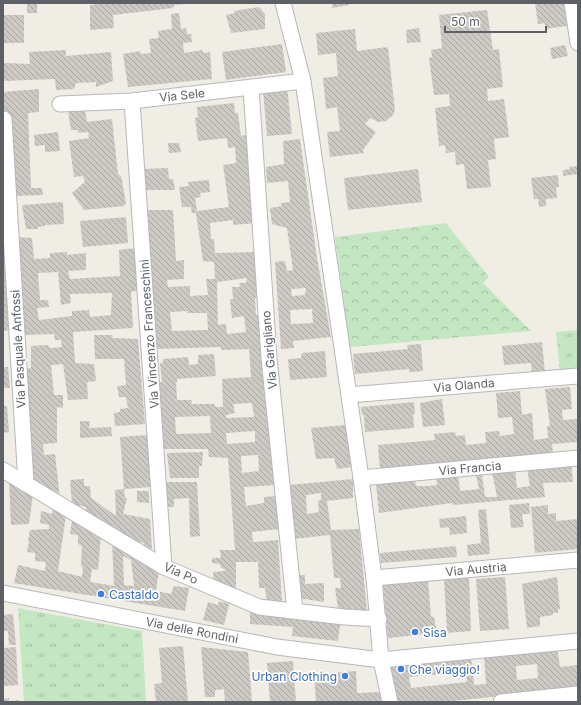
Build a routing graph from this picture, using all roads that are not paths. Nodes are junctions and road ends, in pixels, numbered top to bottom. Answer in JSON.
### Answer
{"nodes":[{"id":1,"x":283,"y":3,"type":"edge"},
{"id":2,"x":574,"y":3,"type":"edge"},
{"id":3,"x":578,"y":43,"type":"edge"},
{"id":4,"x":303,"y":81,"type":"junction"},
{"id":5,"x":251,"y":88,"type":"junction"},
{"id":6,"x":132,"y":100,"type":"junction"},
{"id":7,"x":60,"y":104,"type":"dead end"},
{"id":8,"x":4,"y":119,"type":"dead end"},
{"id":9,"x":578,"y":376,"type":"edge"},
{"id":10,"x":349,"y":395,"type":"junction"},
{"id":11,"x":578,"y":458,"type":"edge"},
{"id":12,"x":3,"y":470,"type":"edge"},
{"id":13,"x":361,"y":478,"type":"junction"},
{"id":14,"x":26,"y":483,"type":"junction"},
{"id":15,"x":578,"y":560,"type":"edge"},
{"id":16,"x":164,"y":567,"type":"junction"},
{"id":17,"x":374,"y":578,"type":"junction"},
{"id":18,"x":3,"y":593,"type":"edge"},
{"id":19,"x":295,"y":611,"type":"junction"},
{"id":20,"x":379,"y":619,"type":"junction"},
{"id":21,"x":578,"y":641,"type":"edge"},
{"id":22,"x":381,"y":660,"type":"junction"},
{"id":23,"x":578,"y":694,"type":"edge"},
{"id":24,"x":390,"y":702,"type":"edge"},
{"id":25,"x":501,"y":702,"type":"edge"}],
"edges":[{"from":1,"to":4,"type":"street"},
{"from":2,"to":3,"type":"street"},
{"from":4,"to":5,"type":"street","name":"Via Sele"},
{"from":4,"to":10,"type":"street"},
{"from":5,"to":6,"type":"street","name":"Via Sele"},
{"from":5,"to":19,"type":"street","name":"Via Garigliano"},
{"from":6,"to":7,"type":"street","name":"Via Sele"},
{"from":6,"to":16,"type":"street","name":"Via Vincenzo Franceschini"},
{"from":8,"to":14,"type":"street","name":"Via Pasquale Anfossi"},
{"from":9,"to":10,"type":"street","name":"Via Olanda"},
{"from":10,"to":13,"type":"street"},
{"from":11,"to":13,"type":"street","name":"Via Francia"},
{"from":12,"to":14,"type":"street","name":"Via Po"},
{"from":13,"to":17,"type":"street"},
{"from":14,"to":16,"type":"street","name":"Via Po"},
{"from":15,"to":17,"type":"street","name":"Via Austria"},
{"from":16,"to":19,"type":"street","name":"Via Po"},
{"from":17,"to":20,"type":"street"},
{"from":18,"to":22,"type":"street","name":"Via delle Rondini"},
{"from":19,"to":20,"type":"street","name":"Via Po"},
{"from":20,"to":22,"type":"street"},
{"from":21,"to":22,"type":"street","name":"Via delle Rondini"},
{"from":22,"to":24,"type":"street"},
{"from":23,"to":25,"type":"street"}]}
